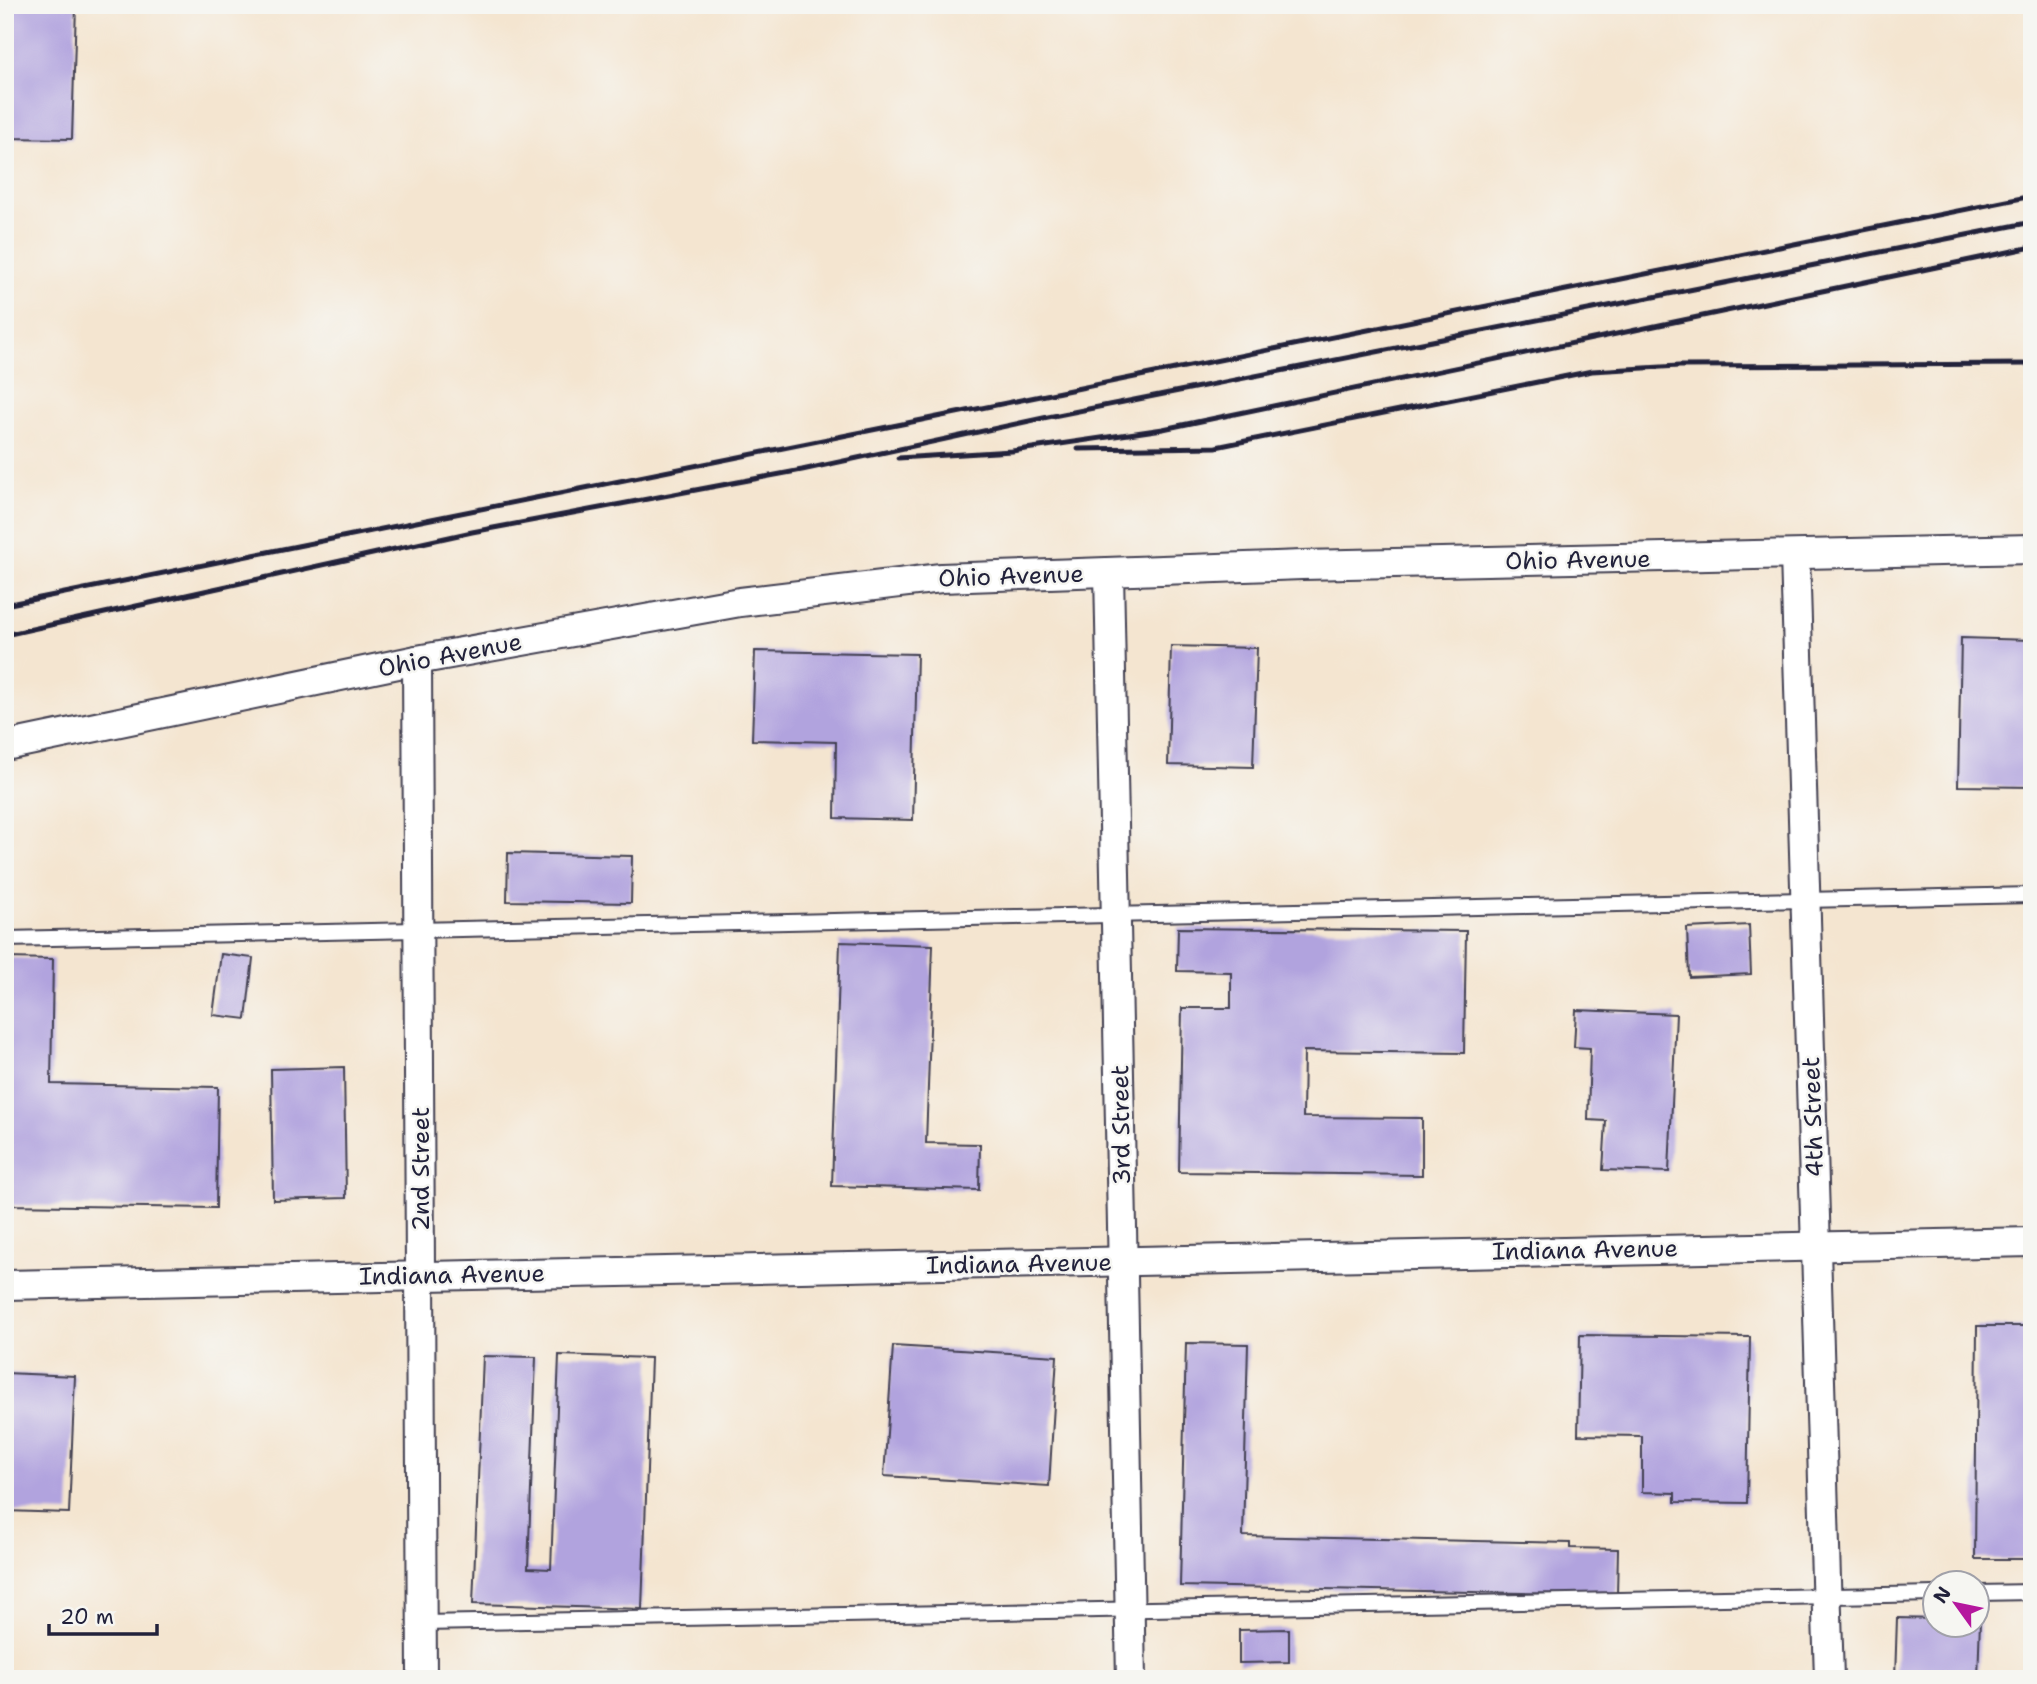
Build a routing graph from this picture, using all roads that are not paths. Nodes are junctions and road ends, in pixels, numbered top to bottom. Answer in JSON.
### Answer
{"nodes":[{"id":1,"x":2032,"y":550,"type":"edge"},
{"id":2,"x":1795,"y":555,"type":"junction"},
{"id":3,"x":1109,"y":572,"type":"junction"},
{"id":4,"x":417,"y":660,"type":"junction"},
{"id":5,"x":5,"y":746,"type":"edge"},
{"id":6,"x":2032,"y":895,"type":"edge"},
{"id":7,"x":1806,"y":900,"type":"junction"},
{"id":8,"x":1117,"y":915,"type":"junction"},
{"id":9,"x":419,"y":930,"type":"junction"},
{"id":10,"x":5,"y":939,"type":"edge"},
{"id":11,"x":2032,"y":1241,"type":"edge"},
{"id":12,"x":1817,"y":1244,"type":"junction"},
{"id":13,"x":1124,"y":1262,"type":"junction"},
{"id":14,"x":422,"y":1275,"type":"junction"},
{"id":15,"x":5,"y":1285,"type":"edge"},
{"id":16,"x":2032,"y":1592,"type":"edge"},
{"id":17,"x":1992,"y":1593,"type":"edge"},
{"id":18,"x":1922,"y":1594,"type":"edge"},
{"id":19,"x":1827,"y":1596,"type":"junction"},
{"id":20,"x":1130,"y":1608,"type":"junction"},
{"id":21,"x":422,"y":1623,"type":"junction"},
{"id":22,"x":422,"y":1679,"type":"edge"},
{"id":23,"x":1131,"y":1679,"type":"edge"},
{"id":24,"x":1829,"y":1679,"type":"edge"}],
"edges":[{"from":1,"to":2,"type":"street","name":"Ohio Avenue"},
{"from":2,"to":3,"type":"street","name":"Ohio Avenue"},
{"from":2,"to":7,"type":"street","name":"4th Street"},
{"from":3,"to":4,"type":"street","name":"Ohio Avenue"},
{"from":3,"to":8,"type":"street","name":"3rd Street"},
{"from":4,"to":5,"type":"street","name":"Ohio Avenue"},
{"from":4,"to":9,"type":"street","name":"2nd Street"},
{"from":6,"to":7,"type":"lane"},
{"from":7,"to":8,"type":"lane"},
{"from":7,"to":12,"type":"street","name":"4th Street"},
{"from":8,"to":9,"type":"lane"},
{"from":8,"to":13,"type":"street","name":"3rd Street"},
{"from":9,"to":10,"type":"lane"},
{"from":9,"to":14,"type":"street","name":"2nd Street"},
{"from":11,"to":12,"type":"street","name":"Indiana Avenue"},
{"from":12,"to":13,"type":"street","name":"Indiana Avenue"},
{"from":12,"to":19,"type":"street","name":"4th Street"},
{"from":13,"to":14,"type":"street","name":"Indiana Avenue"},
{"from":13,"to":20,"type":"street","name":"3rd Street"},
{"from":14,"to":15,"type":"street","name":"Indiana Avenue"},
{"from":14,"to":21,"type":"street","name":"2nd Street"},
{"from":16,"to":17,"type":"lane"},
{"from":18,"to":19,"type":"lane"},
{"from":19,"to":20,"type":"lane"},
{"from":19,"to":24,"type":"street","name":"4th Street"},
{"from":20,"to":21,"type":"lane"},
{"from":20,"to":23,"type":"street","name":"3rd Street"},
{"from":21,"to":22,"type":"street","name":"2nd Street"}]}
